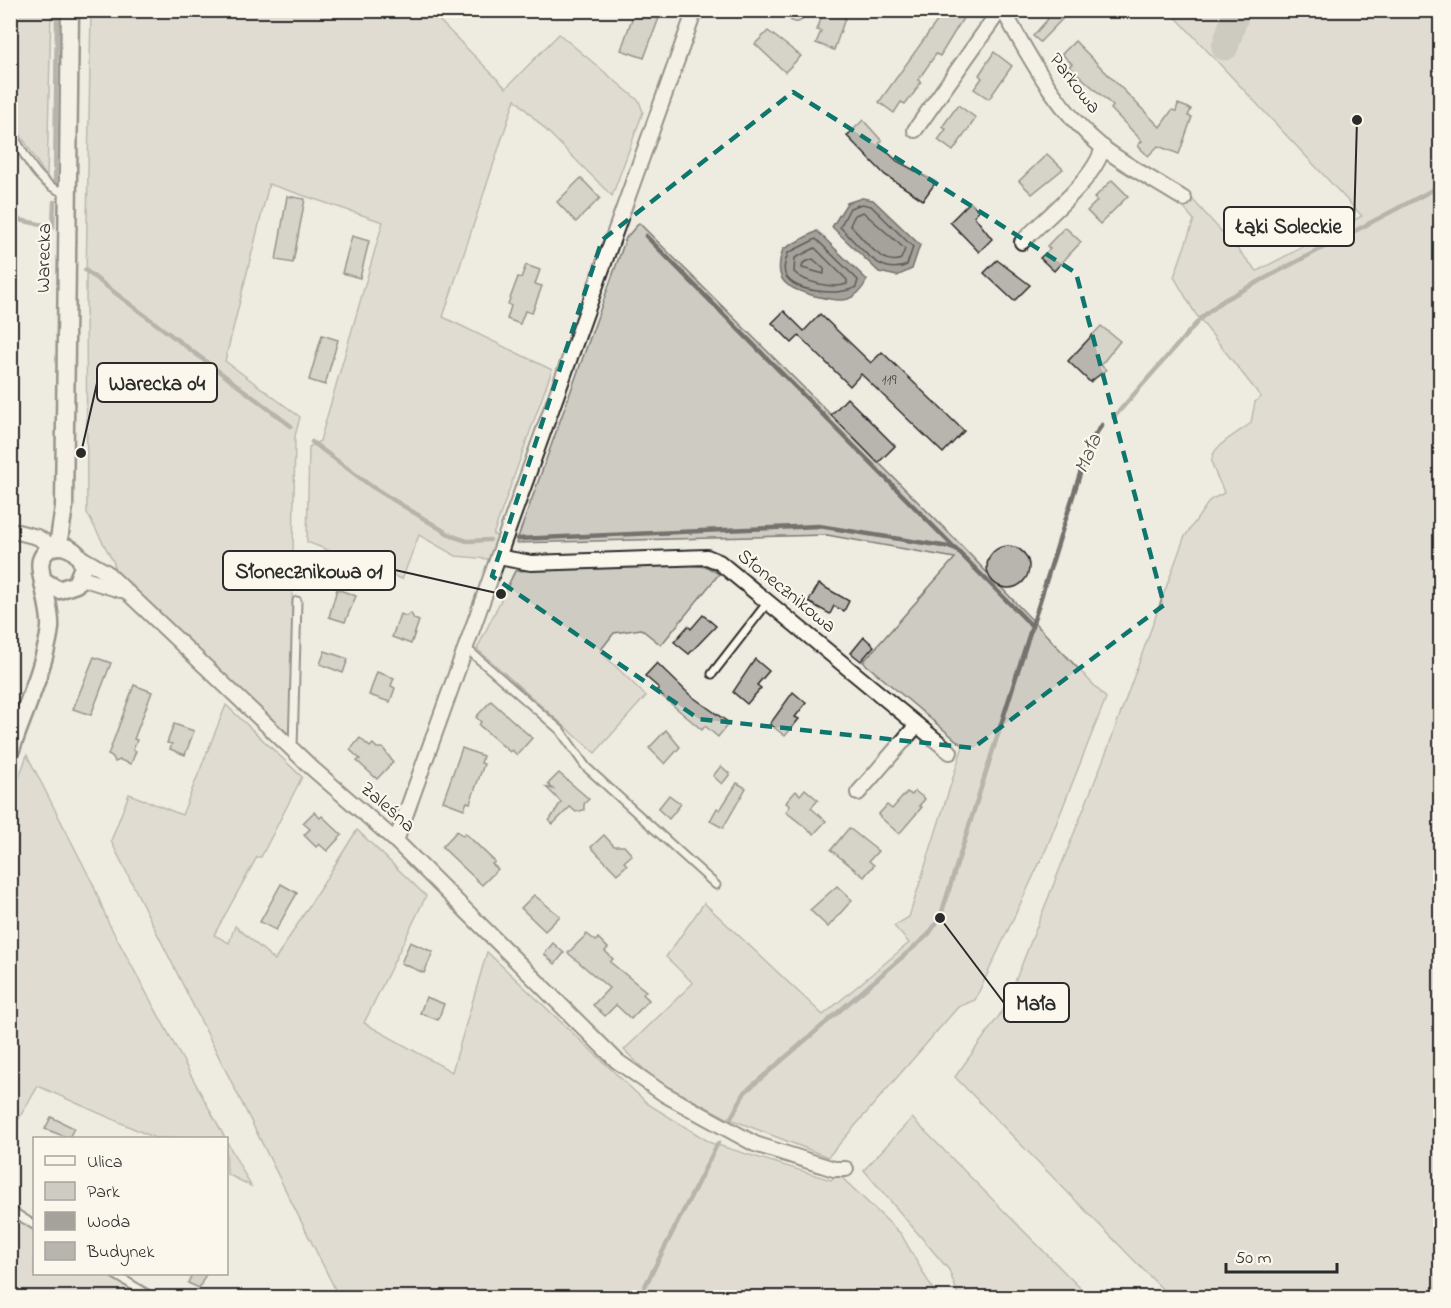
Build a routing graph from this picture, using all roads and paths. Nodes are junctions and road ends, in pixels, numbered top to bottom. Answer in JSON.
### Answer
{"nodes":[{"id":1,"x":70,"y":10,"type":"edge"},
{"id":2,"x":695,"y":10,"type":"edge"},
{"id":3,"x":1001,"y":10,"type":"edge"},
{"id":4,"x":10,"y":130,"type":"edge"},
{"id":5,"x":915,"y":130,"type":"dead end"},
{"id":6,"x":1103,"y":147,"type":"junction"},
{"id":7,"x":67,"y":193,"type":"junction"},
{"id":8,"x":1184,"y":199,"type":"dead end"},
{"id":9,"x":1022,"y":242,"type":"dead end"},
{"id":10,"x":16,"y":532,"type":"edge"},
{"id":11,"x":62,"y":551,"type":"junction"},
{"id":12,"x":498,"y":557,"type":"junction"},
{"id":13,"x":44,"y":581,"type":"junction"},
{"id":14,"x":75,"y":583,"type":"junction"},
{"id":15,"x":125,"y":591,"type":"junction"},
{"id":16,"x":297,"y":601,"type":"dead end"},
{"id":17,"x":768,"y":602,"type":"junction"},
{"id":18,"x":50,"y":625,"type":"junction"},
{"id":19,"x":465,"y":647,"type":"junction"},
{"id":20,"x":711,"y":674,"type":"dead end"},
{"id":21,"x":917,"y":725,"type":"junction"},
{"id":22,"x":293,"y":748,"type":"junction"},
{"id":23,"x":10,"y":752,"type":"edge"},
{"id":24,"x":950,"y":752,"type":"dead end"},
{"id":25,"x":858,"y":793,"type":"dead end"},
{"id":26,"x":396,"y":841,"type":"junction"},
{"id":27,"x":716,"y":885,"type":"dead end"},
{"id":28,"x":846,"y":1169,"type":"dead end"},
{"id":29,"x":10,"y":1210,"type":"edge"},
{"id":30,"x":33,"y":1224,"type":"edge"},
{"id":31,"x":116,"y":1275,"type":"edge"},
{"id":32,"x":154,"y":1298,"type":"edge"}],
"edges":[{"from":1,"to":7,"type":"street","name":"Warecka"},
{"from":2,"to":12,"type":"street"},
{"from":3,"to":5,"type":"street","name":"Parkowa"},
{"from":3,"to":6,"type":"street","name":"Parkowa"},
{"from":4,"to":7,"type":"lane"},
{"from":6,"to":8,"type":"street","name":"Parkowa"},
{"from":6,"to":9,"type":"street"},
{"from":7,"to":11,"type":"street","name":"Warecka"},
{"from":10,"to":11,"type":"street","name":"Zaleśna"},
{"from":11,"to":13,"type":"street"},
{"from":11,"to":14,"type":"street"},
{"from":11,"to":15,"type":"street","name":"Zaleśna"},
{"from":12,"to":17,"type":"street","name":"Słonecznikowa"},
{"from":12,"to":19,"type":"street"},
{"from":13,"to":14,"type":"street"},
{"from":13,"to":18,"type":"street"},
{"from":14,"to":15,"type":"street","name":"Zaleśna"},
{"from":14,"to":18,"type":"street"},
{"from":15,"to":22,"type":"street","name":"Zaleśna"},
{"from":16,"to":22,"type":"lane"},
{"from":17,"to":20,"type":"lane"},
{"from":17,"to":21,"type":"street","name":"Słonecznikowa"},
{"from":18,"to":23,"type":"street"},
{"from":19,"to":26,"type":"street"},
{"from":19,"to":27,"type":"lane"},
{"from":21,"to":24,"type":"street","name":"Słonecznikowa"},
{"from":21,"to":25,"type":"street"},
{"from":22,"to":26,"type":"street","name":"Zaleśna"},
{"from":26,"to":28,"type":"street","name":"Zaleśna"},
{"from":29,"to":30,"type":"lane"},
{"from":31,"to":32,"type":"lane"}]}
